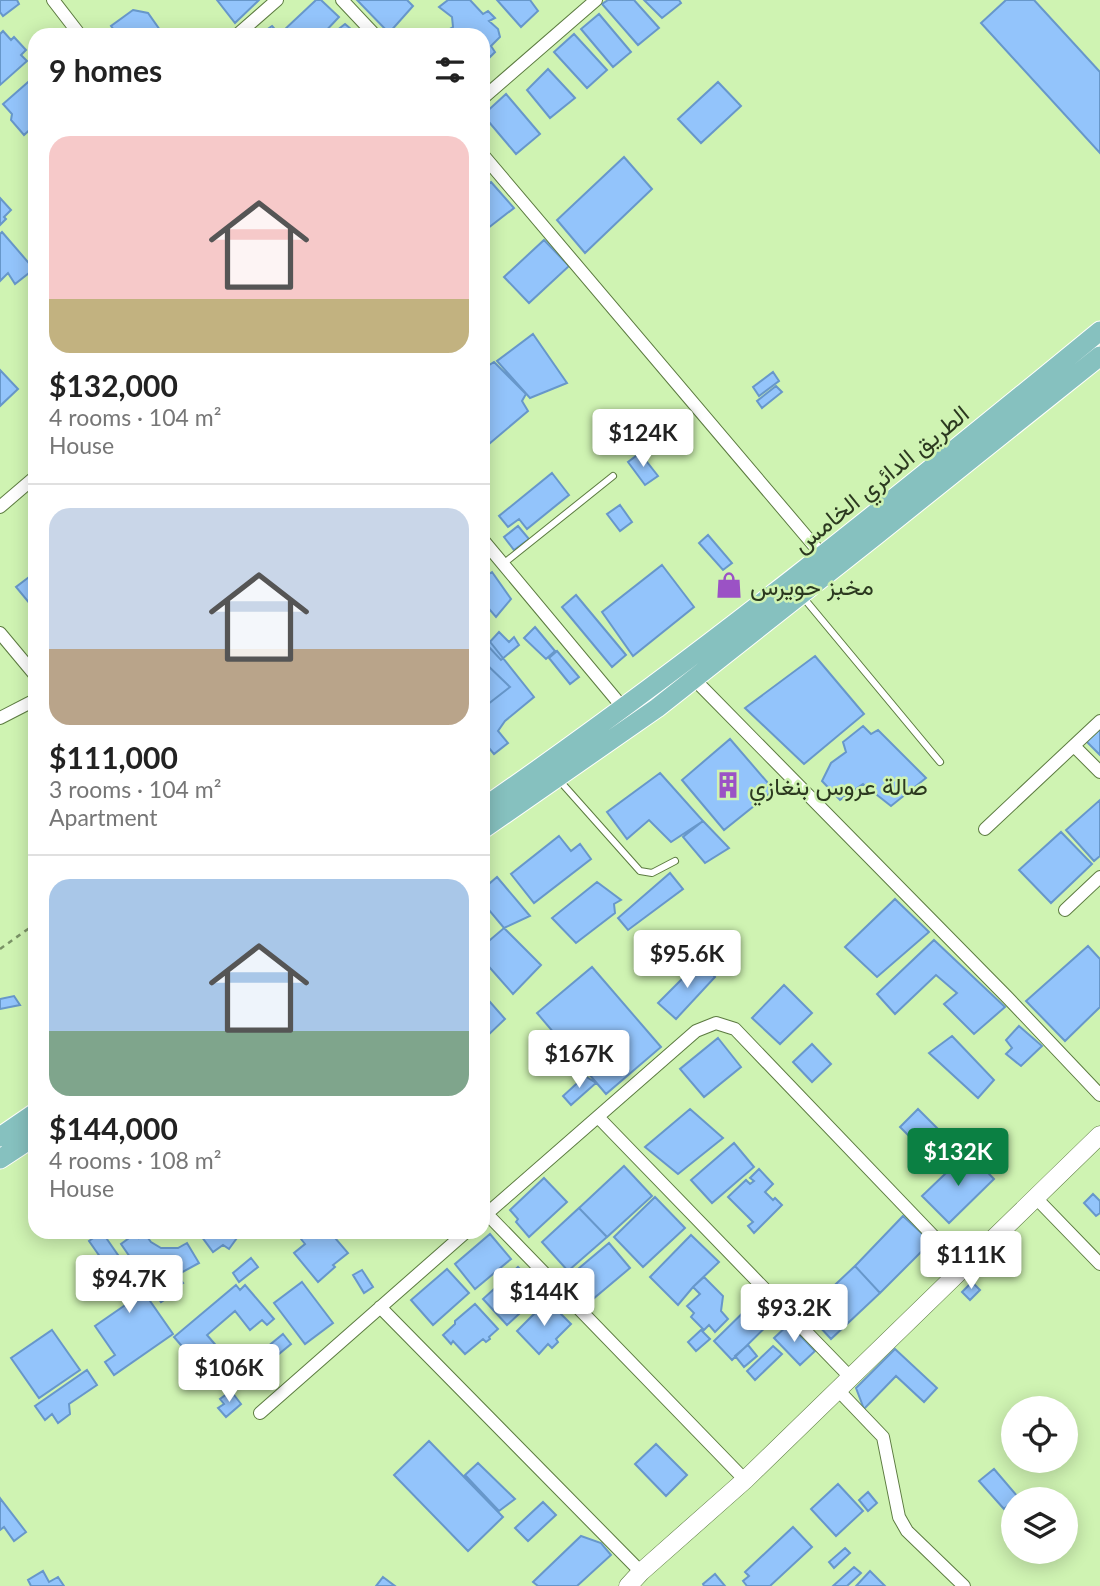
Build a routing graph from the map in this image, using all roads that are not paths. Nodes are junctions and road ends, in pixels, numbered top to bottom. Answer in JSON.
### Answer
{"nodes":[{"id":1,"x":53,"y":0,"type":"edge"},
{"id":2,"x":277,"y":0,"type":"edge"},
{"id":3,"x":342,"y":0,"type":"edge"},
{"id":4,"x":596,"y":0,"type":"edge"},
{"id":5,"x":75,"y":28,"type":"edge"},
{"id":6,"x":245,"y":28,"type":"edge"},
{"id":7,"x":368,"y":28,"type":"edge"},
{"id":8,"x":490,"y":92,"type":"edge"},
{"id":9,"x":490,"y":163,"type":"edge"},
{"id":10,"x":1100,"y":331,"type":"edge"},
{"id":11,"x":1100,"y":356,"type":"edge"},
{"id":12,"x":613,"y":476,"type":"dead end"},
{"id":13,"x":28,"y":483,"type":"edge"},
{"id":14,"x":0,"y":507,"type":"edge"},
{"id":15,"x":870,"y":529,"type":"junction"},
{"id":16,"x":490,"y":548,"type":"edge"},
{"id":17,"x":822,"y":555,"type":"junction"},
{"id":18,"x":503,"y":564,"type":"junction"},
{"id":19,"x":801,"y":595,"type":"junction"},
{"id":20,"x":0,"y":633,"type":"edge"},
{"id":21,"x":28,"y":667,"type":"edge"},
{"id":22,"x":694,"y":679,"type":"junction"},
{"id":23,"x":28,"y":704,"type":"edge"},
{"id":24,"x":624,"y":709,"type":"junction"},
{"id":25,"x":0,"y":718,"type":"edge"},
{"id":26,"x":1100,"y":721,"type":"edge"},
{"id":27,"x":1074,"y":746,"type":"junction"},
{"id":28,"x":940,"y":762,"type":"dead end"},
{"id":29,"x":1100,"y":772,"type":"edge"},
{"id":30,"x":558,"y":778,"type":"junction"},
{"id":31,"x":490,"y":803,"type":"edge"},
{"id":32,"x":490,"y":824,"type":"edge"},
{"id":33,"x":985,"y":829,"type":"dead end"},
{"id":34,"x":675,"y":861,"type":"dead end"},
{"id":35,"x":1100,"y":877,"type":"edge"},
{"id":36,"x":1065,"y":910,"type":"dead end"},
{"id":37,"x":1100,"y":1095,"type":"edge"},
{"id":38,"x":598,"y":1116,"type":"junction"},
{"id":39,"x":28,"y":1118,"type":"edge"},
{"id":40,"x":1100,"y":1135,"type":"edge"},
{"id":41,"x":0,"y":1137,"type":"edge"},
{"id":42,"x":28,"y":1141,"type":"edge"},
{"id":43,"x":0,"y":1159,"type":"edge"},
{"id":44,"x":1036,"y":1198,"type":"junction"},
{"id":45,"x":490,"y":1212,"type":"edge"},
{"id":46,"x":490,"y":1221,"type":"edge"},
{"id":47,"x":458,"y":1239,"type":"edge"},
{"id":48,"x":1100,"y":1264,"type":"edge"},
{"id":49,"x":963,"y":1267,"type":"junction"},
{"id":50,"x":380,"y":1307,"type":"junction"},
{"id":51,"x":844,"y":1383,"type":"junction"},
{"id":52,"x":260,"y":1413,"type":"dead end"},
{"id":53,"x":745,"y":1480,"type":"junction"},
{"id":54,"x":641,"y":1572,"type":"junction"},
{"id":55,"x":628,"y":1586,"type":"edge"},
{"id":56,"x":964,"y":1586,"type":"edge"}],
"edges":[{"from":1,"to":5,"type":"street"},
{"from":2,"to":6,"type":"street"},
{"from":3,"to":7,"type":"street"},
{"from":4,"to":8,"type":"street"},
{"from":9,"to":17,"type":"street"},
{"from":10,"to":15,"type":"main road","name":"الطريق الدائري الخامس"},
{"from":11,"to":15,"type":"main road","name":"الطريق الدائري الخامس"},
{"from":12,"to":18,"type":"lane"},
{"from":13,"to":14,"type":"street"},
{"from":15,"to":17,"type":"main road","name":"الطريق الدائري الخامس"},
{"from":15,"to":19,"type":"main road","name":"الطريق الدائري الخامس"},
{"from":16,"to":18,"type":"street"},
{"from":17,"to":24,"type":"main road","name":"الطريق الدائري الخامس"},
{"from":18,"to":24,"type":"street"},
{"from":19,"to":22,"type":"main road","name":"الطريق الدائري الخامس"},
{"from":19,"to":28,"type":"lane"},
{"from":20,"to":21,"type":"street"},
{"from":22,"to":30,"type":"main road","name":"الطريق الدائري الخامس"},
{"from":22,"to":37,"type":"street"},
{"from":23,"to":25,"type":"street"},
{"from":24,"to":31,"type":"main road","name":"الطريق الدائري الخامس"},
{"from":26,"to":27,"type":"street"},
{"from":27,"to":29,"type":"street"},
{"from":27,"to":33,"type":"street"},
{"from":30,"to":32,"type":"main road","name":"الطريق الدائري الخامس"},
{"from":30,"to":34,"type":"lane"},
{"from":35,"to":36,"type":"street"},
{"from":38,"to":45,"type":"street"},
{"from":38,"to":49,"type":"street"},
{"from":38,"to":51,"type":"street"},
{"from":39,"to":41,"type":"main road"},
{"from":40,"to":44,"type":"main road"},
{"from":42,"to":43,"type":"main road"},
{"from":44,"to":48,"type":"street"},
{"from":44,"to":49,"type":"main road"},
{"from":46,"to":53,"type":"street"},
{"from":47,"to":50,"type":"street"},
{"from":49,"to":51,"type":"main road"},
{"from":50,"to":52,"type":"street"},
{"from":50,"to":54,"type":"street"},
{"from":51,"to":53,"type":"main road"},
{"from":51,"to":56,"type":"street"},
{"from":53,"to":54,"type":"main road"},
{"from":54,"to":55,"type":"main road"}]}
